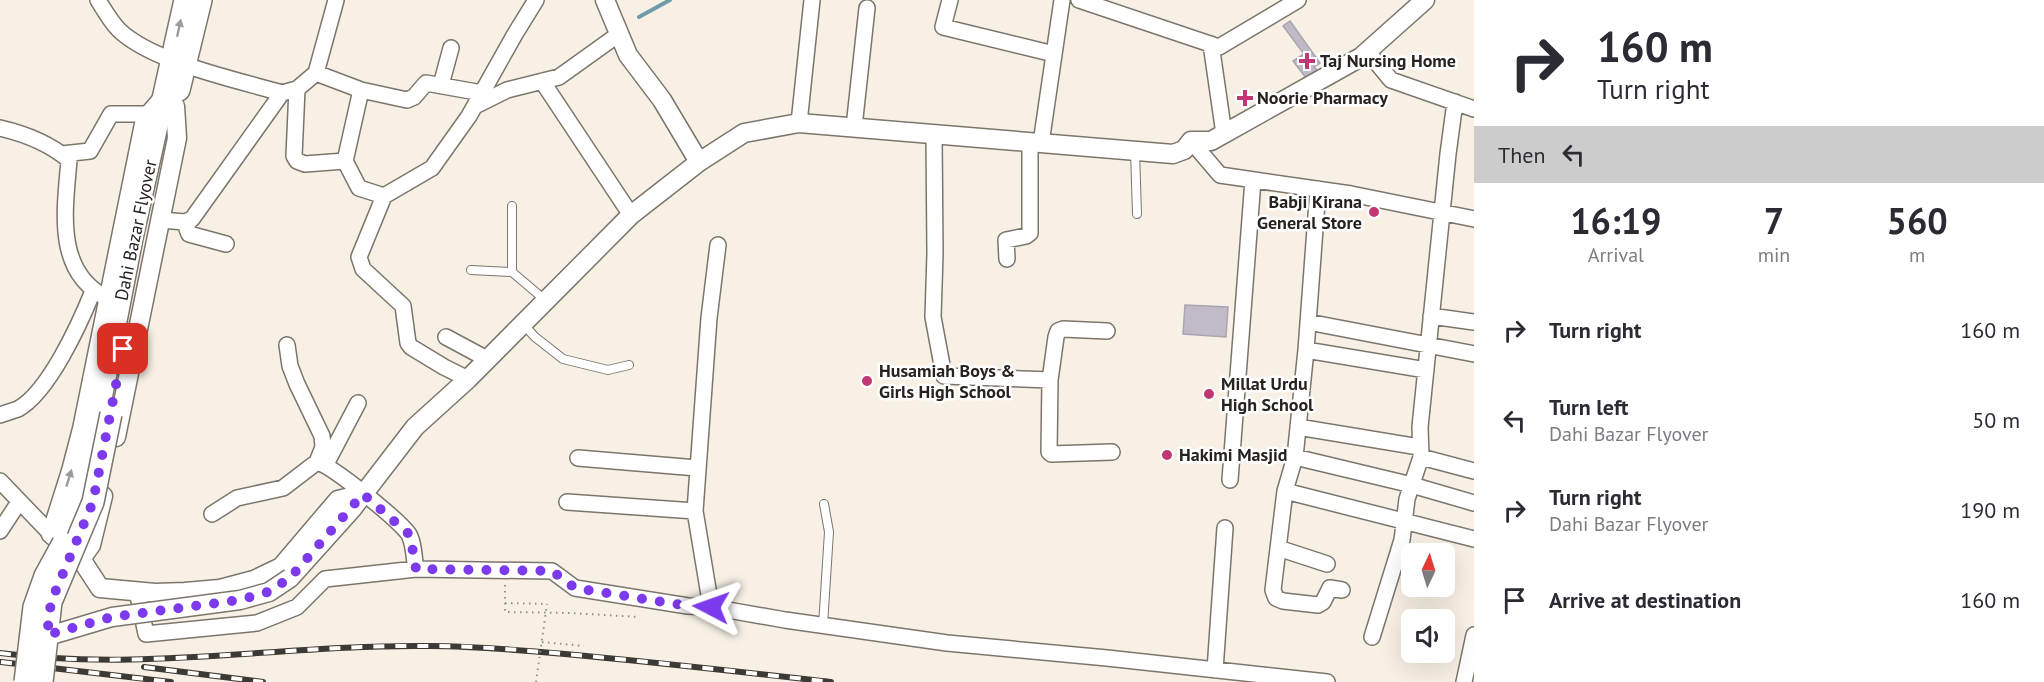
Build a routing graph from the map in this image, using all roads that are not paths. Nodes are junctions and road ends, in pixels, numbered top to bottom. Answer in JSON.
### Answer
{"nodes":[{"id":1,"x":98,"y":0,"type":"edge"},
{"id":2,"x":185,"y":0,"type":"edge"},
{"id":3,"x":201,"y":0,"type":"edge"},
{"id":4,"x":336,"y":0,"type":"edge"},
{"id":5,"x":536,"y":0,"type":"edge"},
{"id":6,"x":605,"y":0,"type":"edge"},
{"id":7,"x":812,"y":0,"type":"edge"},
{"id":8,"x":950,"y":0,"type":"edge"},
{"id":9,"x":1062,"y":0,"type":"edge"},
{"id":10,"x":1079,"y":0,"type":"edge"},
{"id":11,"x":1298,"y":0,"type":"edge"},
{"id":12,"x":1425,"y":0,"type":"edge"},
{"id":13,"x":867,"y":8,"type":"dead end"},
{"id":14,"x":619,"y":34,"type":"junction"},
{"id":15,"x":1211,"y":44,"type":"junction"},
{"id":16,"x":451,"y":48,"type":"dead end"},
{"id":17,"x":1367,"y":51,"type":"junction"},
{"id":18,"x":1054,"y":54,"type":"junction"},
{"id":19,"x":179,"y":62,"type":"junction"},
{"id":20,"x":316,"y":73,"type":"junction"},
{"id":21,"x":542,"y":81,"type":"junction"},
{"id":22,"x":441,"y":84,"type":"junction"},
{"id":23,"x":361,"y":90,"type":"junction"},
{"id":24,"x":289,"y":91,"type":"junction"},
{"id":25,"x":478,"y":100,"type":"junction"},
{"id":26,"x":1455,"y":102,"type":"junction"},
{"id":27,"x":1474,"y":109,"type":"edge"},
{"id":28,"x":164,"y":113,"type":"junction"},
{"id":29,"x":799,"y":123,"type":"junction"},
{"id":30,"x":0,"y":128,"type":"edge"},
{"id":31,"x":854,"y":128,"type":"junction"},
{"id":32,"x":934,"y":134,"type":"junction"},
{"id":33,"x":1224,"y":134,"type":"junction"},
{"id":34,"x":1191,"y":141,"type":"junction"},
{"id":35,"x":1036,"y":143,"type":"junction"},
{"id":36,"x":1134,"y":151,"type":"junction"},
{"id":37,"x":62,"y":154,"type":"junction"},
{"id":38,"x":345,"y":161,"type":"junction"},
{"id":39,"x":699,"y":162,"type":"junction"},
{"id":40,"x":1253,"y":180,"type":"junction"},
{"id":41,"x":1317,"y":189,"type":"junction"},
{"id":42,"x":384,"y":196,"type":"junction"},
{"id":43,"x":512,"y":206,"type":"dead end"},
{"id":44,"x":1442,"y":213,"type":"junction"},
{"id":45,"x":1137,"y":214,"type":"dead end"},
{"id":46,"x":632,"y":215,"type":"junction"},
{"id":47,"x":1474,"y":219,"type":"edge"},
{"id":48,"x":161,"y":220,"type":"junction"},
{"id":49,"x":188,"y":221,"type":"junction"},
{"id":50,"x":225,"y":244,"type":"dead end"},
{"id":51,"x":718,"y":245,"type":"dead end"},
{"id":52,"x":1007,"y":259,"type":"dead end"},
{"id":53,"x":471,"y":270,"type":"dead end"},
{"id":54,"x":512,"y":272,"type":"junction"},
{"id":55,"x":100,"y":294,"type":"junction"},
{"id":56,"x":546,"y":301,"type":"junction"},
{"id":57,"x":1431,"y":316,"type":"junction"},
{"id":58,"x":1308,"y":322,"type":"junction"},
{"id":59,"x":1474,"y":322,"type":"edge"},
{"id":60,"x":523,"y":324,"type":"junction"},
{"id":61,"x":1107,"y":331,"type":"dead end"},
{"id":62,"x":446,"y":337,"type":"dead end"},
{"id":63,"x":287,"y":345,"type":"dead end"},
{"id":64,"x":1428,"y":345,"type":"junction"},
{"id":65,"x":1306,"y":350,"type":"junction"},
{"id":66,"x":1474,"y":354,"type":"edge"},
{"id":67,"x":488,"y":359,"type":"junction"},
{"id":68,"x":629,"y":365,"type":"dead end"},
{"id":69,"x":1426,"y":370,"type":"junction"},
{"id":70,"x":468,"y":379,"type":"junction"},
{"id":71,"x":1050,"y":380,"type":"junction"},
{"id":72,"x":358,"y":403,"type":"dead end"},
{"id":73,"x":0,"y":415,"type":"edge"},
{"id":74,"x":1298,"y":427,"type":"junction"},
{"id":75,"x":1112,"y":452,"type":"dead end"},
{"id":76,"x":1420,"y":452,"type":"junction"},
{"id":77,"x":1295,"y":457,"type":"junction"},
{"id":78,"x":578,"y":458,"type":"dead end"},
{"id":79,"x":322,"y":464,"type":"junction"},
{"id":80,"x":697,"y":468,"type":"junction"},
{"id":81,"x":1474,"y":471,"type":"edge"},
{"id":82,"x":1230,"y":480,"type":"dead end"},
{"id":83,"x":0,"y":481,"type":"edge"},
{"id":84,"x":1412,"y":485,"type":"junction"},
{"id":85,"x":1285,"y":491,"type":"junction"},
{"id":86,"x":363,"y":494,"type":"junction"},
{"id":87,"x":19,"y":502,"type":"junction"},
{"id":88,"x":567,"y":502,"type":"dead end"},
{"id":89,"x":1474,"y":503,"type":"edge"},
{"id":90,"x":824,"y":504,"type":"dead end"},
{"id":91,"x":695,"y":511,"type":"junction"},
{"id":92,"x":212,"y":514,"type":"dead end"},
{"id":93,"x":1404,"y":522,"type":"junction"},
{"id":94,"x":1225,"y":528,"type":"dead end"},
{"id":95,"x":0,"y":531,"type":"edge"},
{"id":96,"x":51,"y":534,"type":"junction"},
{"id":97,"x":1474,"y":539,"type":"edge"},
{"id":98,"x":1278,"y":548,"type":"junction"},
{"id":99,"x":81,"y":559,"type":"junction"},
{"id":100,"x":1327,"y":564,"type":"dead end"},
{"id":101,"x":416,"y":569,"type":"junction"},
{"id":102,"x":1342,"y":590,"type":"dead end"},
{"id":103,"x":137,"y":591,"type":"junction"},
{"id":104,"x":711,"y":607,"type":"junction"},
{"id":105,"x":823,"y":625,"type":"junction"},
{"id":106,"x":38,"y":636,"type":"junction"},
{"id":107,"x":1372,"y":637,"type":"dead end"},
{"id":108,"x":1473,"y":644,"type":"edge"},
{"id":109,"x":1215,"y":670,"type":"junction"},
{"id":110,"x":25,"y":682,"type":"edge"},
{"id":111,"x":42,"y":682,"type":"edge"},
{"id":112,"x":1327,"y":682,"type":"edge"},
{"id":113,"x":1464,"y":682,"type":"edge"}],
"edges":[{"from":1,"to":19,"type":"street"},
{"from":19,"to":2,"type":"main road","one_way":true},
{"from":3,"to":19,"type":"main road"},
{"from":4,"to":20,"type":"street"},
{"from":5,"to":25,"type":"street"},
{"from":6,"to":14,"type":"street"},
{"from":7,"to":29,"type":"street"},
{"from":8,"to":18,"type":"street"},
{"from":9,"to":18,"type":"street"},
{"from":10,"to":15,"type":"street"},
{"from":11,"to":15,"type":"street"},
{"from":12,"to":17,"type":"street"},
{"from":13,"to":31,"type":"street"},
{"from":14,"to":21,"type":"street"},
{"from":14,"to":39,"type":"street"},
{"from":15,"to":33,"type":"street"},
{"from":16,"to":22,"type":"street"},
{"from":17,"to":26,"type":"street"},
{"from":17,"to":33,"type":"street"},
{"from":18,"to":35,"type":"street"},
{"from":19,"to":24,"type":"street"},
{"from":19,"to":28,"type":"main road","name":"Dahi Bazar Flyover"},
{"from":20,"to":23,"type":"street"},
{"from":20,"to":24,"type":"street"},
{"from":21,"to":25,"type":"street"},
{"from":21,"to":46,"type":"street"},
{"from":22,"to":23,"type":"street"},
{"from":22,"to":25,"type":"street"},
{"from":23,"to":38,"type":"street"},
{"from":24,"to":38,"type":"street"},
{"from":24,"to":49,"type":"street"},
{"from":25,"to":42,"type":"street"},
{"from":26,"to":27,"type":"street"},
{"from":26,"to":44,"type":"street"},
{"from":28,"to":37,"type":"street"},
{"from":28,"to":48,"type":"street"},
{"from":28,"to":55,"type":"street"},
{"from":28,"to":106,"type":"main road","name":"Dahi Bazar Flyover","bridge":true},
{"from":29,"to":31,"type":"street"},
{"from":29,"to":39,"type":"street"},
{"from":30,"to":37,"type":"street"},
{"from":31,"to":32,"type":"street"},
{"from":32,"to":35,"type":"street"},
{"from":32,"to":71,"type":"street"},
{"from":33,"to":34,"type":"street"},
{"from":34,"to":36,"type":"street"},
{"from":34,"to":40,"type":"street"},
{"from":35,"to":36,"type":"street"},
{"from":35,"to":52,"type":"street"},
{"from":36,"to":45,"type":"lane"},
{"from":37,"to":55,"type":"street"},
{"from":38,"to":42,"type":"street"},
{"from":39,"to":46,"type":"street"},
{"from":40,"to":41,"type":"street"},
{"from":40,"to":82,"type":"street"},
{"from":41,"to":44,"type":"street"},
{"from":41,"to":58,"type":"street"},
{"from":42,"to":70,"type":"street"},
{"from":43,"to":54,"type":"lane"},
{"from":44,"to":47,"type":"street"},
{"from":44,"to":57,"type":"street"},
{"from":46,"to":56,"type":"street"},
{"from":48,"to":49,"type":"street"},
{"from":48,"to":99,"type":"street"},
{"from":49,"to":50,"type":"street"},
{"from":51,"to":80,"type":"street"},
{"from":53,"to":54,"type":"lane"},
{"from":54,"to":56,"type":"lane"},
{"from":55,"to":73,"type":"street"},
{"from":96,"to":55,"type":"street","one_way":true},
{"from":56,"to":60,"type":"street"},
{"from":57,"to":59,"type":"street"},
{"from":57,"to":64,"type":"street"},
{"from":58,"to":64,"type":"street"},
{"from":58,"to":65,"type":"street"},
{"from":60,"to":67,"type":"street"},
{"from":60,"to":68,"type":"lane"},
{"from":61,"to":71,"type":"street"},
{"from":62,"to":67,"type":"street"},
{"from":63,"to":79,"type":"street"},
{"from":64,"to":66,"type":"street"},
{"from":64,"to":69,"type":"street"},
{"from":65,"to":69,"type":"street"},
{"from":65,"to":74,"type":"street"},
{"from":67,"to":70,"type":"street"},
{"from":69,"to":76,"type":"street"},
{"from":70,"to":86,"type":"street"},
{"from":71,"to":75,"type":"street"},
{"from":72,"to":79,"type":"street"},
{"from":74,"to":76,"type":"street"},
{"from":74,"to":77,"type":"street"},
{"from":76,"to":81,"type":"street"},
{"from":76,"to":84,"type":"street"},
{"from":77,"to":84,"type":"street"},
{"from":77,"to":85,"type":"street"},
{"from":78,"to":80,"type":"street"},
{"from":79,"to":86,"type":"street"},
{"from":79,"to":92,"type":"street"},
{"from":80,"to":91,"type":"street"},
{"from":83,"to":87,"type":"street"},
{"from":84,"to":89,"type":"street"},
{"from":84,"to":93,"type":"street"},
{"from":85,"to":93,"type":"street"},
{"from":85,"to":98,"type":"street"},
{"from":86,"to":101,"type":"street"},
{"from":86,"to":103,"type":"street"},
{"from":86,"to":106,"type":"street","bridge":true},
{"from":87,"to":95,"type":"street"},
{"from":87,"to":96,"type":"street"},
{"from":88,"to":91,"type":"street"},
{"from":90,"to":105,"type":"lane"},
{"from":91,"to":104,"type":"street"},
{"from":93,"to":97,"type":"street"},
{"from":93,"to":107,"type":"street"},
{"from":94,"to":109,"type":"street"},
{"from":96,"to":99,"type":"street"},
{"from":98,"to":100,"type":"street"},
{"from":98,"to":102,"type":"street"},
{"from":99,"to":103,"type":"street"},
{"from":101,"to":103,"type":"street"},
{"from":101,"to":104,"type":"street"},
{"from":104,"to":105,"type":"street"},
{"from":105,"to":109,"type":"street"},
{"from":106,"to":110,"type":"main road","name":"Dahi Bazar Flyover","bridge":true},
{"from":106,"to":111,"type":"main road","name":"Dahi Bazar Flyover","bridge":true},
{"from":108,"to":113,"type":"street"},
{"from":109,"to":112,"type":"street"}]}
